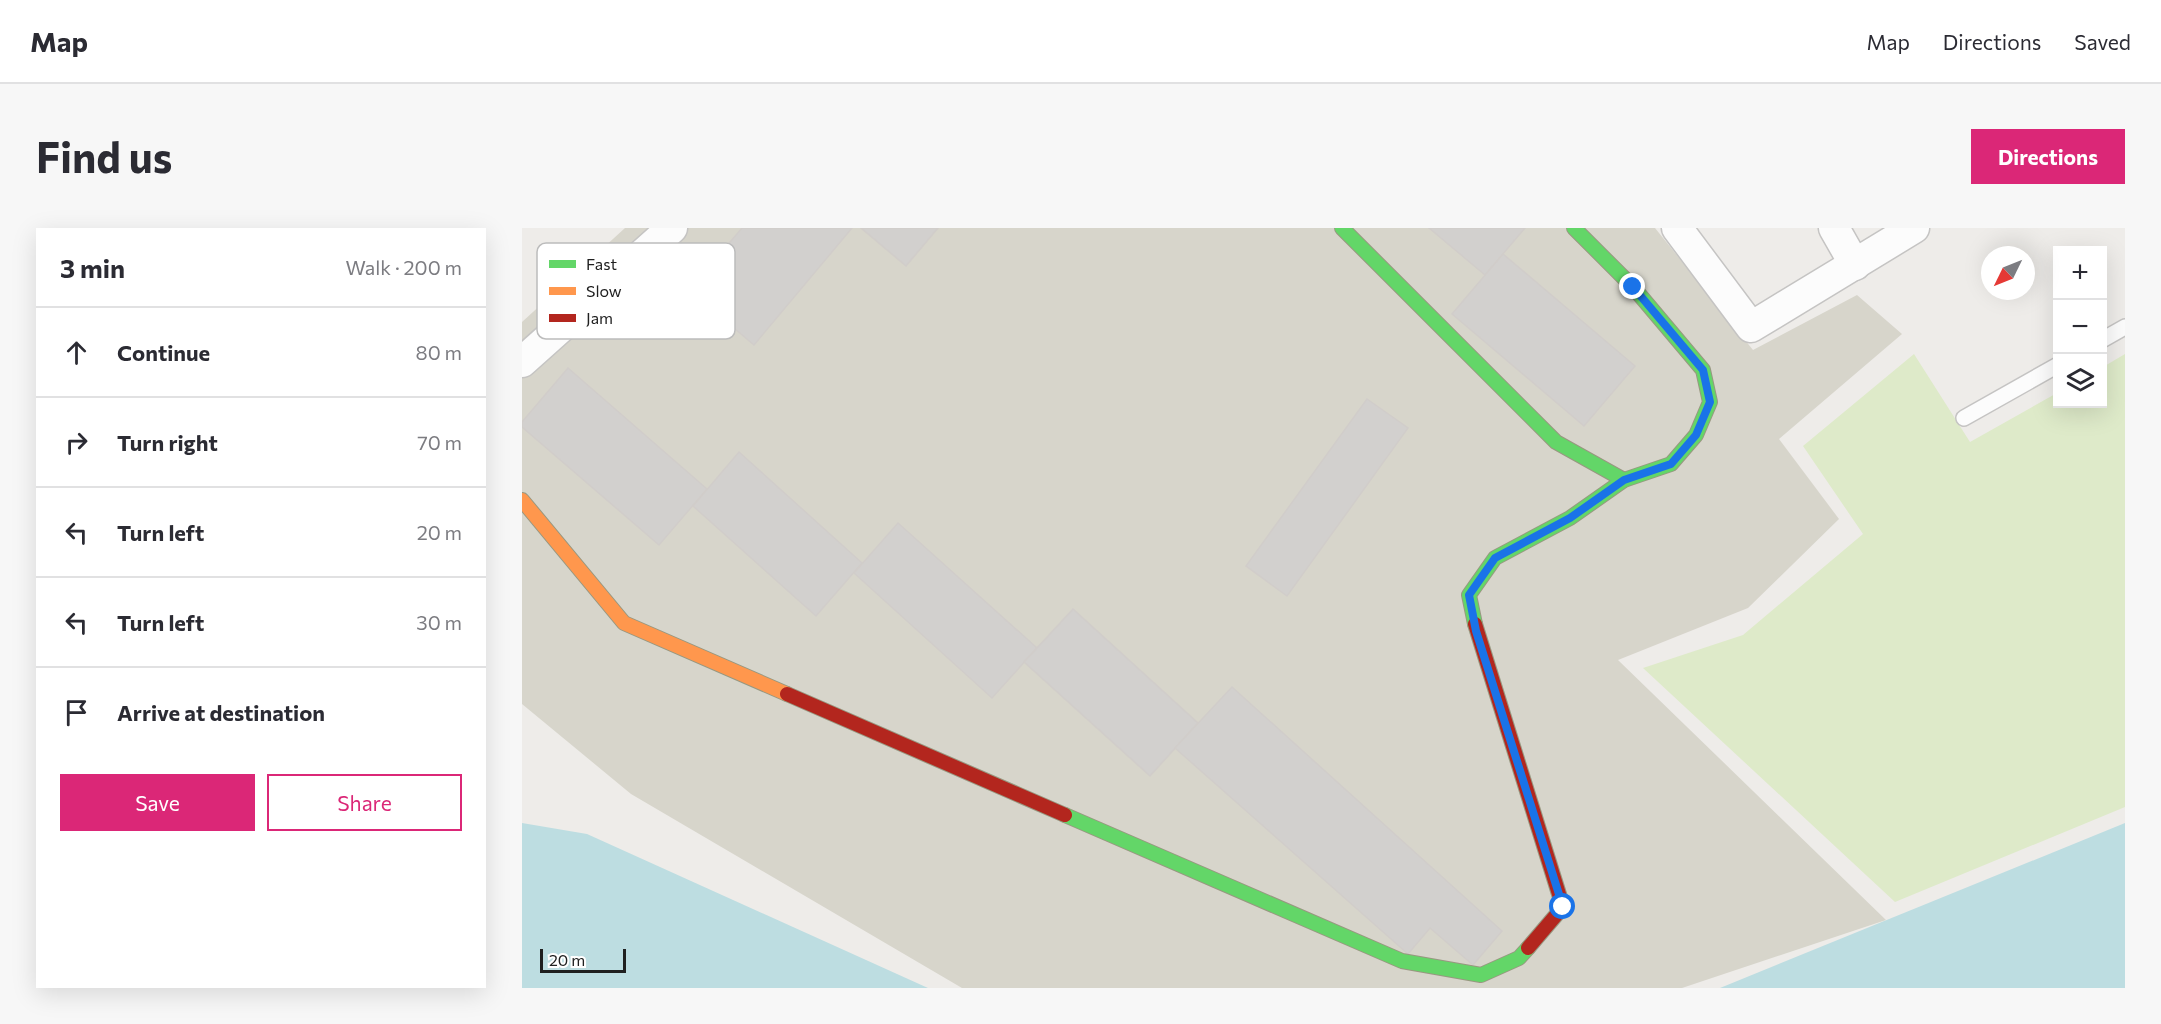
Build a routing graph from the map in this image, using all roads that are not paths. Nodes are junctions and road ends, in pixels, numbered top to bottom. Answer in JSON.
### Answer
{"nodes":[{"id":1,"x":672,"y":228,"type":"edge"},
{"id":2,"x":1342,"y":228,"type":"edge"},
{"id":3,"x":1574,"y":228,"type":"edge"},
{"id":4,"x":1677,"y":228,"type":"edge"},
{"id":5,"x":1834,"y":228,"type":"edge"},
{"id":6,"x":1914,"y":228,"type":"edge"},
{"id":7,"x":655,"y":243,"type":"edge"},
{"id":8,"x":1855,"y":264,"type":"junction"},
{"id":9,"x":2125,"y":327,"type":"edge"},
{"id":10,"x":2107,"y":338,"type":"edge"},
{"id":11,"x":548,"y":339,"type":"edge"},
{"id":12,"x":522,"y":362,"type":"edge"},
{"id":13,"x":2053,"y":368,"type":"edge"},
{"id":14,"x":1964,"y":418,"type":"dead end"},
{"id":15,"x":1624,"y":480,"type":"junction"},
{"id":16,"x":522,"y":500,"type":"edge"}],
"edges":[{"from":1,"to":7,"type":"street"},
{"from":2,"to":15,"type":"street"},
{"from":3,"to":15,"type":"street"},
{"from":4,"to":8,"type":"street"},
{"from":5,"to":8,"type":"street"},
{"from":6,"to":8,"type":"street"},
{"from":9,"to":10,"type":"lane"},
{"from":11,"to":12,"type":"street"},
{"from":13,"to":14,"type":"lane"},
{"from":15,"to":16,"type":"street"}]}
